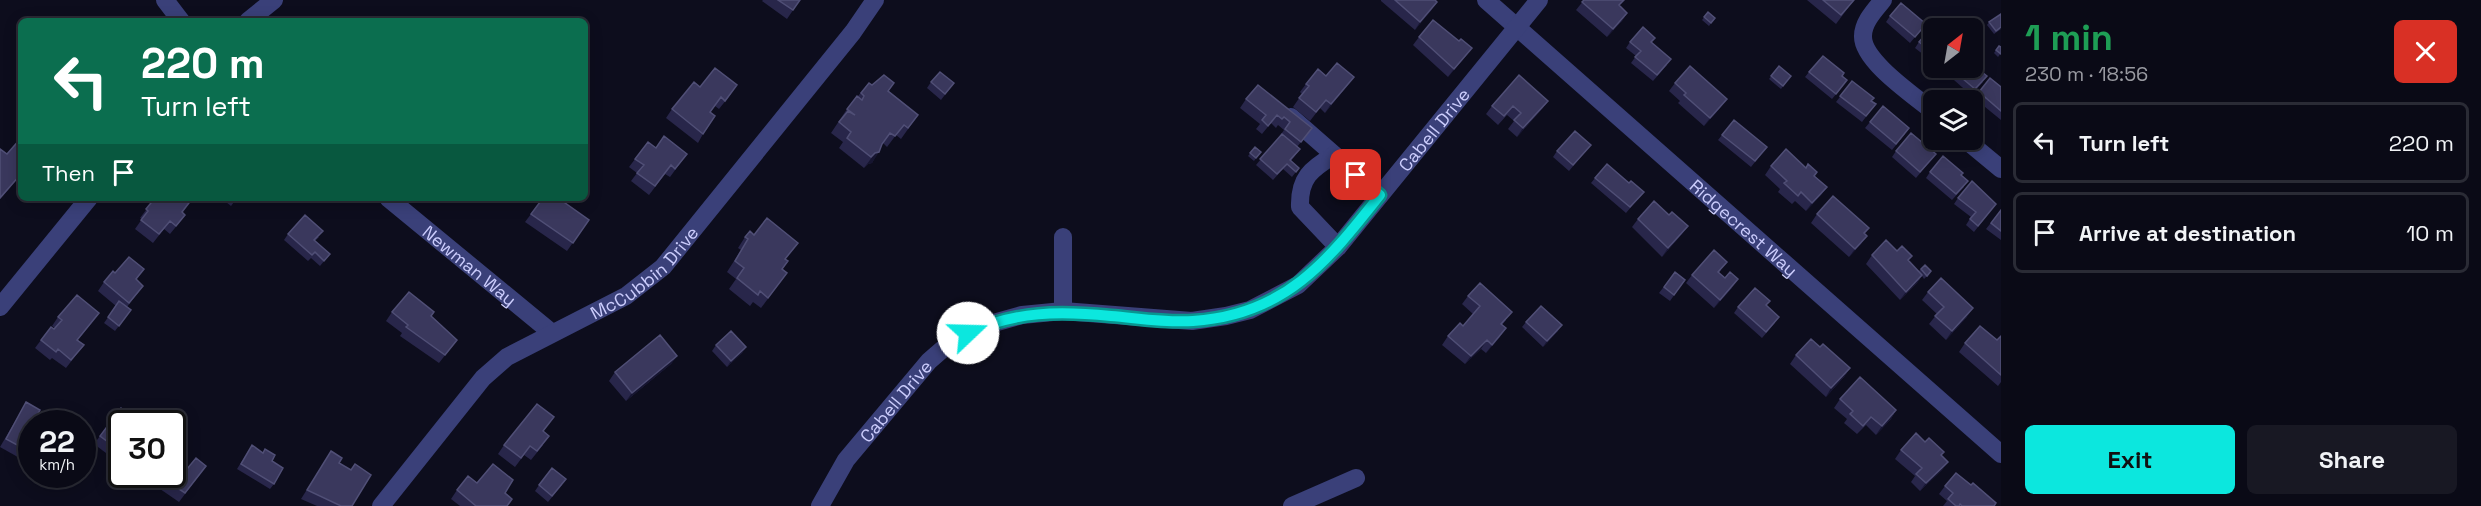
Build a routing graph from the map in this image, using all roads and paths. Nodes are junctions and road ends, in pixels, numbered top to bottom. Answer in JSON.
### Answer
{"nodes":[{"id":1,"x":165,"y":0,"type":"edge"},
{"id":2,"x":274,"y":0,"type":"edge"},
{"id":3,"x":875,"y":0,"type":"edge"},
{"id":4,"x":1486,"y":0,"type":"edge"},
{"id":5,"x":1539,"y":0,"type":"edge"},
{"id":6,"x":1883,"y":0,"type":"edge"},
{"id":7,"x":179,"y":18,"type":"edge"},
{"id":8,"x":252,"y":18,"type":"edge"},
{"id":9,"x":1517,"y":27,"type":"junction"},
{"id":10,"x":1923,"y":103,"type":"edge"},
{"id":11,"x":1280,"y":108,"type":"edge"},
{"id":12,"x":1978,"y":150,"type":"edge"},
{"id":13,"x":1334,"y":155,"type":"junction"},
{"id":14,"x":2001,"y":169,"type":"edge"},
{"id":15,"x":1380,"y":195,"type":"junction"},
{"id":16,"x":87,"y":201,"type":"edge"},
{"id":17,"x":392,"y":201,"type":"edge"},
{"id":18,"x":1063,"y":237,"type":"dead end"},
{"id":19,"x":1338,"y":247,"type":"junction"},
{"id":20,"x":0,"y":307,"type":"edge"},
{"id":21,"x":1063,"y":311,"type":"junction"},
{"id":22,"x":552,"y":333,"type":"junction"},
{"id":23,"x":2001,"y":454,"type":"edge"},
{"id":24,"x":1356,"y":478,"type":"dead end"},
{"id":25,"x":381,"y":506,"type":"edge"},
{"id":26,"x":820,"y":506,"type":"edge"},
{"id":27,"x":1292,"y":506,"type":"edge"}],
"edges":[{"from":1,"to":7,"type":"street"},
{"from":2,"to":8,"type":"street"},
{"from":3,"to":22,"type":"street","name":"McCubbin Drive"},
{"from":4,"to":9,"type":"street","name":"Ridgecrest Way"},
{"from":5,"to":9,"type":"street","name":"Cabell Drive"},
{"from":6,"to":10,"type":"street"},
{"from":9,"to":15,"type":"street","name":"Cabell Drive"},
{"from":9,"to":23,"type":"street","name":"Ridgecrest Way"},
{"from":11,"to":13,"type":"street"},
{"from":12,"to":14,"type":"street"},
{"from":13,"to":15,"type":"street"},
{"from":13,"to":19,"type":"street"},
{"from":15,"to":19,"type":"street","name":"Cabell Drive"},
{"from":16,"to":20,"type":"street"},
{"from":17,"to":22,"type":"street","name":"Newman Way"},
{"from":18,"to":21,"type":"street"},
{"from":19,"to":21,"type":"street","name":"Cabell Drive"},
{"from":21,"to":26,"type":"street","name":"Cabell Drive"},
{"from":22,"to":25,"type":"street","name":"McCubbin Drive"},
{"from":24,"to":27,"type":"street"}]}
